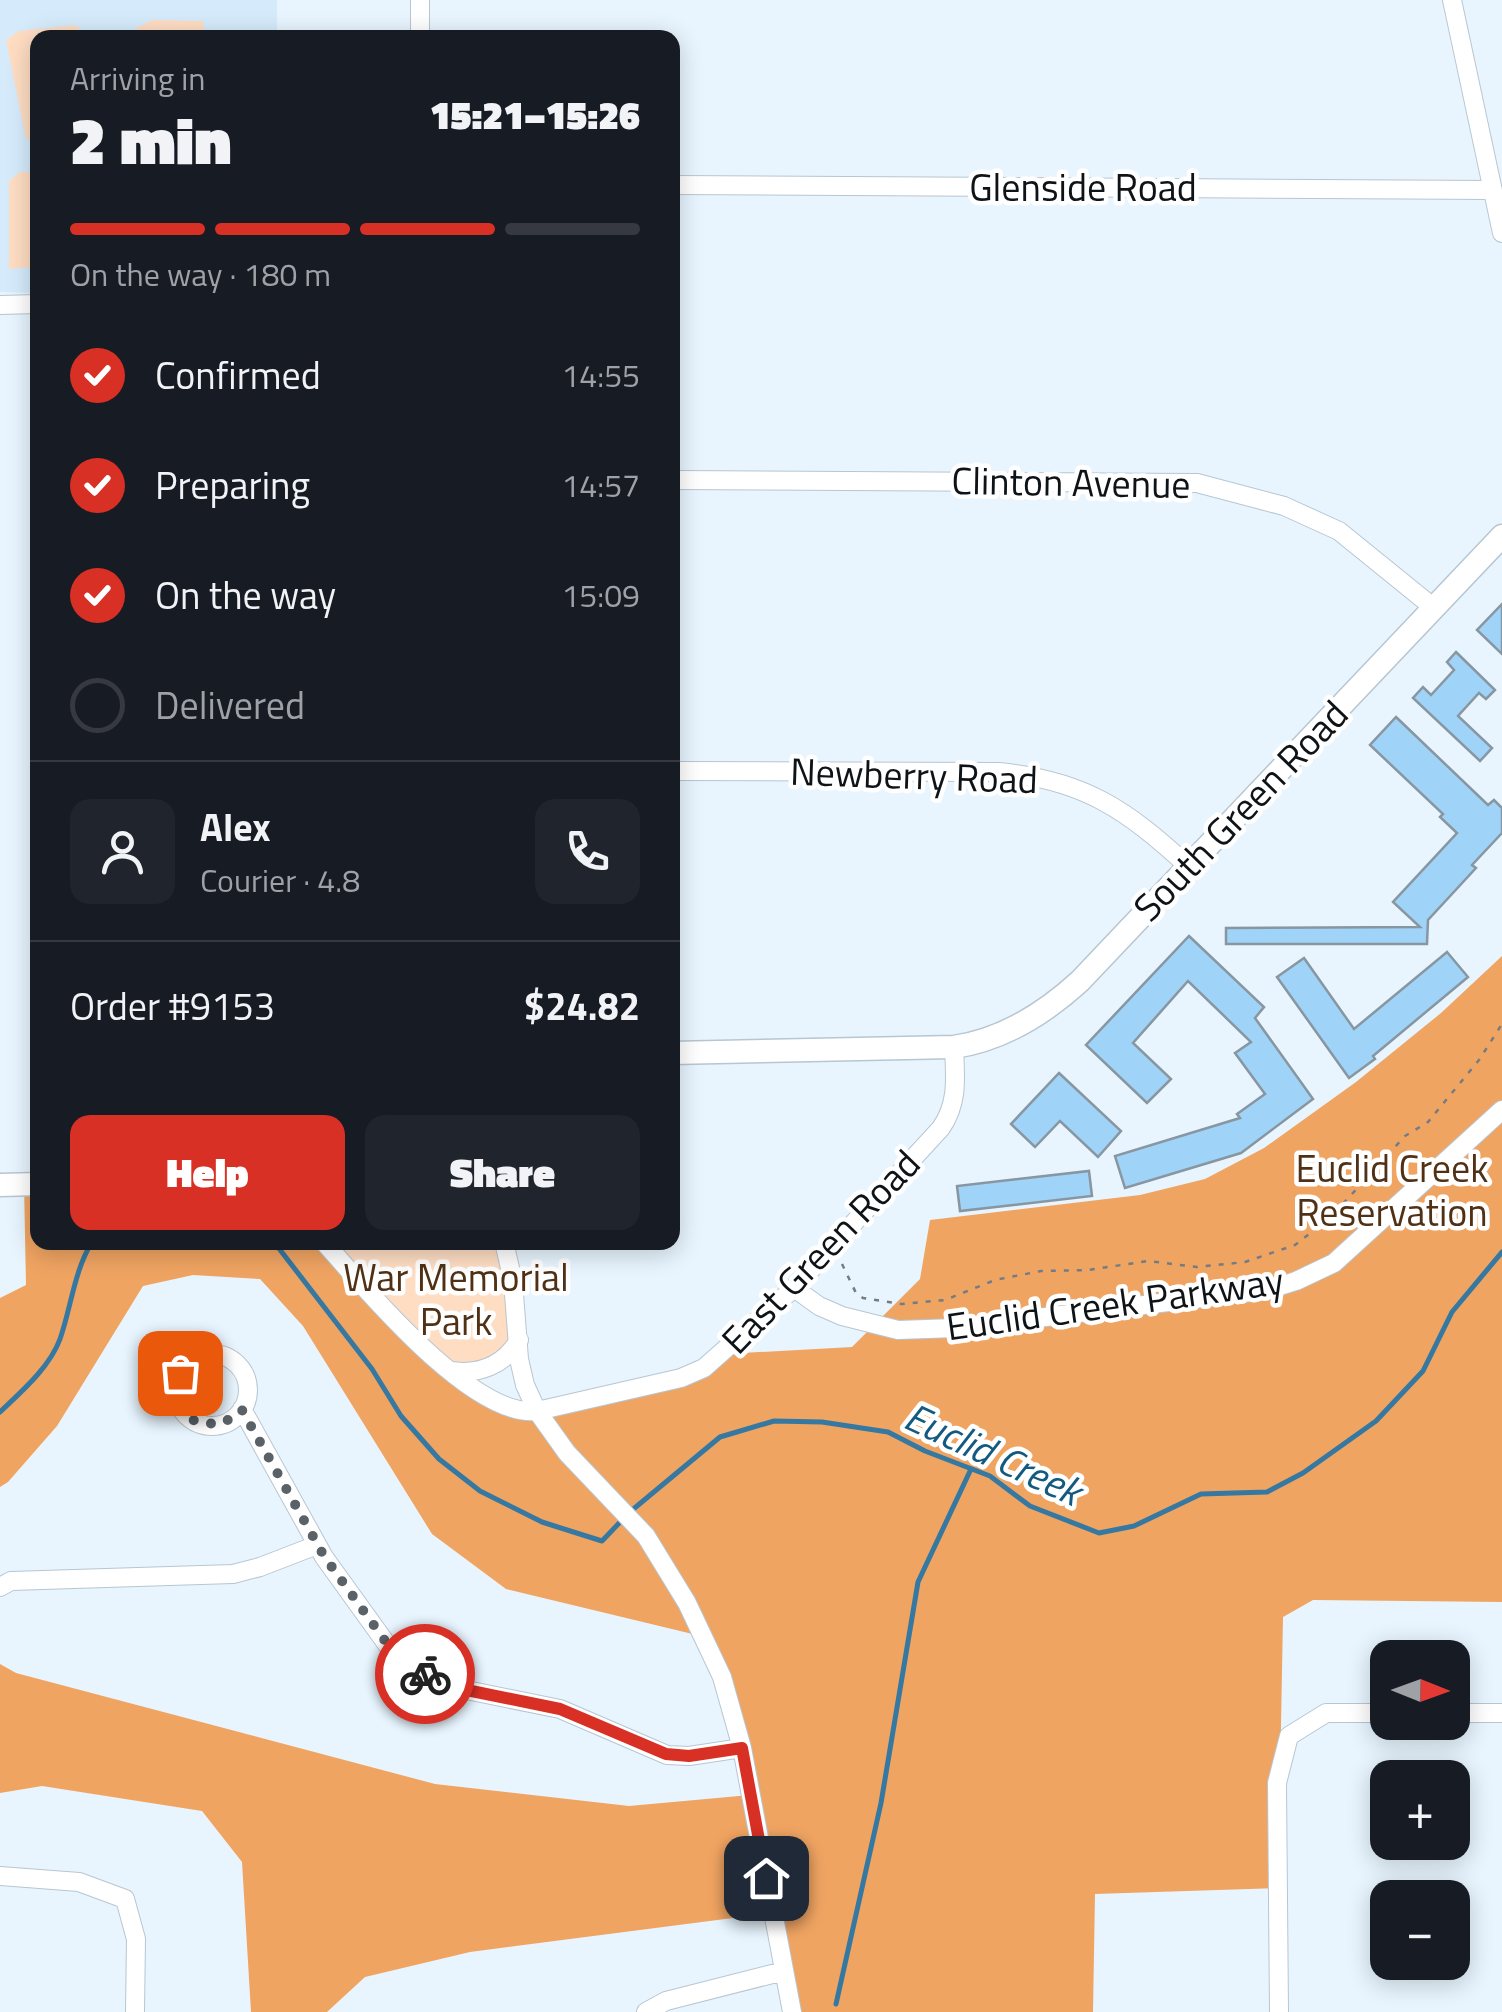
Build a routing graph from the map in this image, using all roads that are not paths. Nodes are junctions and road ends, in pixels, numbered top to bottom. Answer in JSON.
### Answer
{"nodes":[{"id":1,"x":420,"y":0,"type":"edge"},
{"id":2,"x":1452,"y":0,"type":"edge"},
{"id":3,"x":420,"y":30,"type":"edge"},
{"id":4,"x":680,"y":185,"type":"edge"},
{"id":5,"x":1493,"y":190,"type":"junction"},
{"id":6,"x":1502,"y":233,"type":"edge"},
{"id":7,"x":0,"y":304,"type":"edge"},
{"id":8,"x":30,"y":304,"type":"edge"},
{"id":9,"x":680,"y":480,"type":"edge"},
{"id":10,"x":1502,"y":536,"type":"edge"},
{"id":11,"x":1434,"y":608,"type":"junction"},
{"id":12,"x":680,"y":771,"type":"edge"},
{"id":13,"x":1188,"y":866,"type":"junction"},
{"id":14,"x":954,"y":1047,"type":"junction"},
{"id":15,"x":680,"y":1053,"type":"edge"},
{"id":16,"x":1502,"y":1110,"type":"edge"},
{"id":17,"x":30,"y":1184,"type":"edge"},
{"id":18,"x":0,"y":1185,"type":"edge"},
{"id":19,"x":331,"y":1250,"type":"edge"},
{"id":20,"x":506,"y":1250,"type":"edge"},
{"id":21,"x":794,"y":1288,"type":"junction"},
{"id":22,"x":518,"y":1340,"type":"junction"},
{"id":23,"x":449,"y":1370,"type":"junction"},
{"id":24,"x":242,"y":1410,"type":"junction"},
{"id":25,"x":538,"y":1410,"type":"junction"},
{"id":26,"x":317,"y":1544,"type":"junction"},
{"id":27,"x":0,"y":1587,"type":"edge"},
{"id":28,"x":1370,"y":1713,"type":"edge"},
{"id":29,"x":1470,"y":1713,"type":"edge"},
{"id":30,"x":1502,"y":1713,"type":"edge"},
{"id":31,"x":742,"y":1748,"type":"junction"},
{"id":32,"x":0,"y":1876,"type":"edge"},
{"id":33,"x":784,"y":1971,"type":"junction"},
{"id":34,"x":135,"y":2012,"type":"edge"},
{"id":35,"x":646,"y":2012,"type":"edge"},
{"id":36,"x":792,"y":2012,"type":"edge"},
{"id":37,"x":1279,"y":2012,"type":"edge"}],
"edges":[{"from":1,"to":3,"type":"street"},
{"from":2,"to":5,"type":"street"},
{"from":4,"to":5,"type":"street","name":"Glenside Road"},
{"from":5,"to":6,"type":"street"},
{"from":7,"to":8,"type":"street"},
{"from":9,"to":11,"type":"street","name":"Clinton Avenue"},
{"from":10,"to":11,"type":"main road","name":"South Green Road"},
{"from":11,"to":13,"type":"main road","name":"South Green Road"},
{"from":12,"to":13,"type":"street","name":"Newberry Road"},
{"from":13,"to":14,"type":"main road","name":"South Green Road"},
{"from":14,"to":15,"type":"main road","name":"South Green Road"},
{"from":14,"to":21,"type":"street","name":"East Green Road"},
{"from":16,"to":21,"type":"street","name":"Euclid Creek Parkway"},
{"from":17,"to":18,"type":"main road"},
{"from":19,"to":23,"type":"street","name":"East Green Road"},
{"from":20,"to":22,"type":"street"},
{"from":21,"to":25,"type":"street","name":"East Green Road"},
{"from":22,"to":23,"type":"street"},
{"from":22,"to":25,"type":"street"},
{"from":23,"to":25,"type":"street","name":"East Green Road"},
{"from":24,"to":24,"type":"street"},
{"from":24,"to":26,"type":"street"},
{"from":25,"to":31,"type":"street"},
{"from":26,"to":27,"type":"street"},
{"from":26,"to":31,"type":"street"},
{"from":28,"to":37,"type":"street"},
{"from":29,"to":30,"type":"street"},
{"from":31,"to":33,"type":"street"},
{"from":32,"to":34,"type":"street"},
{"from":33,"to":35,"type":"street"},
{"from":33,"to":36,"type":"street"}]}
